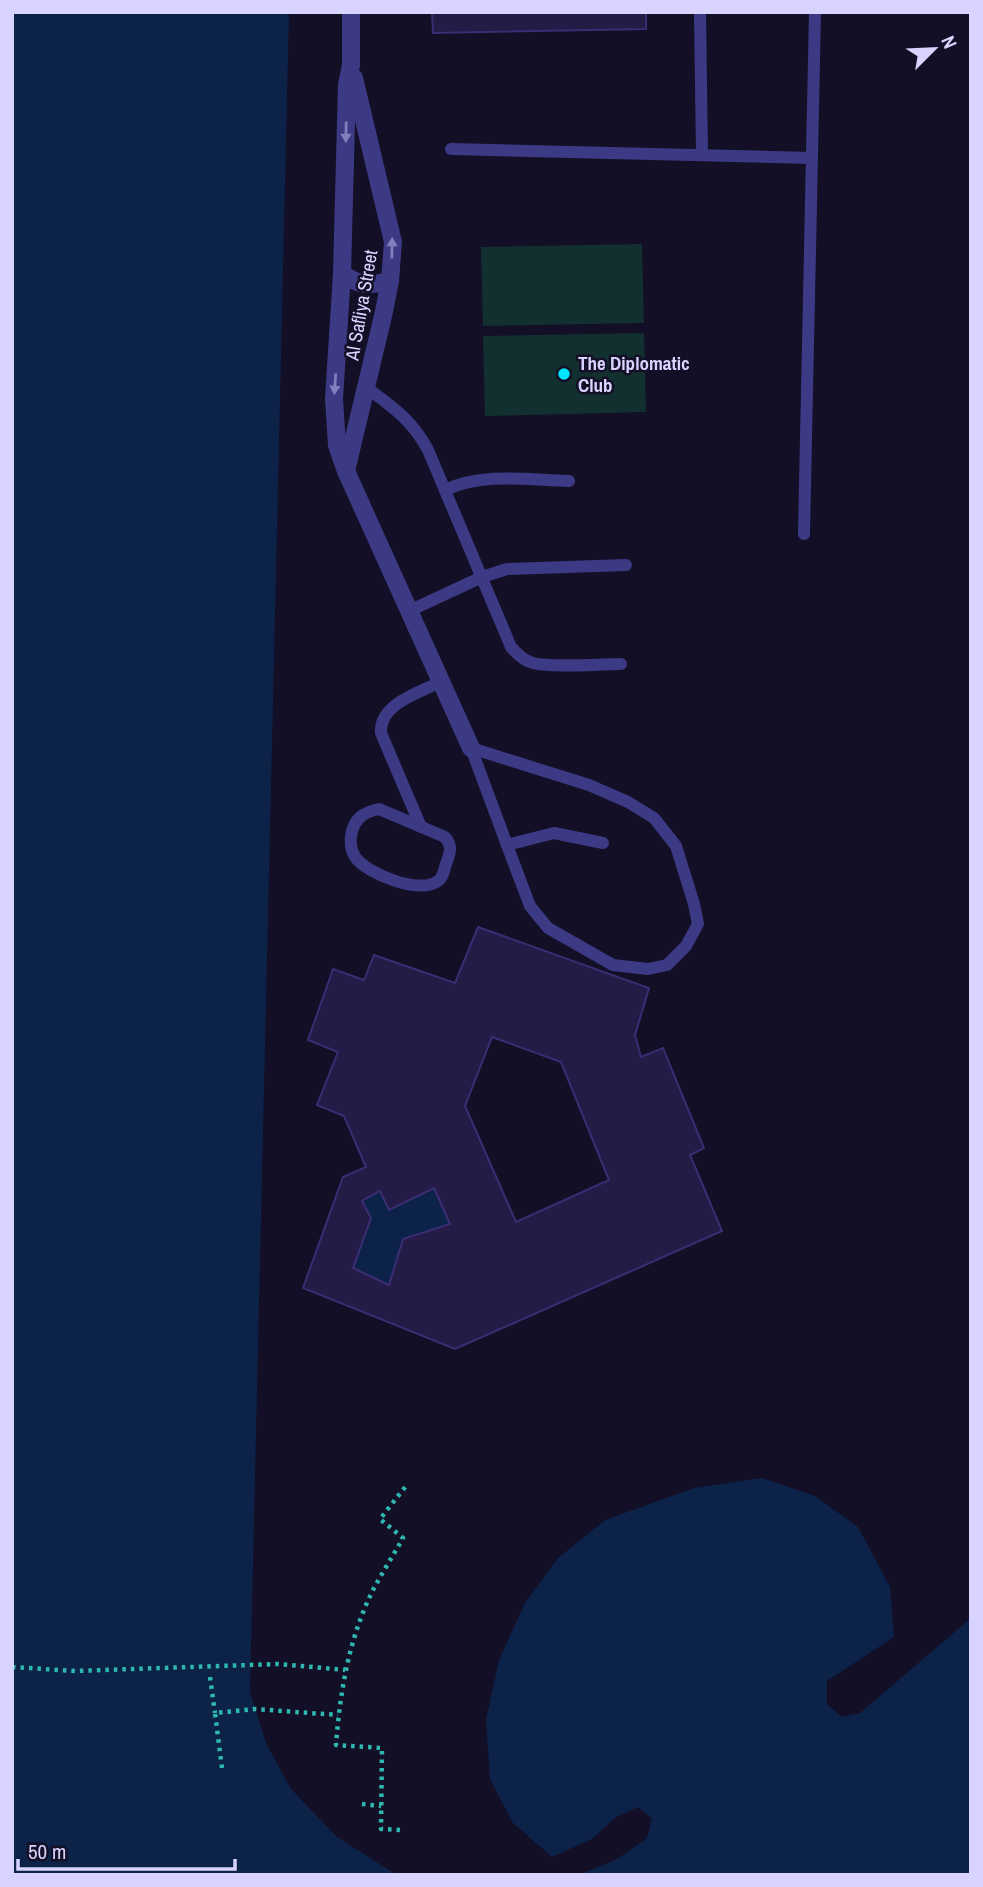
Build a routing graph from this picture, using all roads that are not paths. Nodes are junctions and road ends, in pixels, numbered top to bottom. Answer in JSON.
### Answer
{"nodes":[{"id":1,"x":351,"y":12,"type":"edge"},
{"id":2,"x":699,"y":12,"type":"edge"},
{"id":3,"x":814,"y":12,"type":"edge"},
{"id":4,"x":351,"y":65,"type":"junction"},
{"id":5,"x":452,"y":149,"type":"dead end"},
{"id":6,"x":702,"y":155,"type":"junction"},
{"id":7,"x":812,"y":158,"type":"junction"},
{"id":8,"x":342,"y":273,"type":"junction"},
{"id":9,"x":390,"y":281,"type":"junction"},
{"id":10,"x":367,"y":388,"type":"junction"},
{"id":11,"x":346,"y":471,"type":"junction"},
{"id":12,"x":569,"y":481,"type":"dead end"},
{"id":13,"x":445,"y":490,"type":"junction"},
{"id":14,"x":804,"y":534,"type":"dead end"},
{"id":15,"x":626,"y":565,"type":"dead end"},
{"id":16,"x":482,"y":577,"type":"junction"},
{"id":17,"x":409,"y":611,"type":"junction"},
{"id":18,"x":621,"y":664,"type":"dead end"},
{"id":19,"x":440,"y":682,"type":"junction"},
{"id":20,"x":471,"y":748,"type":"junction"},
{"id":21,"x":421,"y":827,"type":"junction"},
{"id":22,"x":603,"y":844,"type":"dead end"},
{"id":23,"x":507,"y":845,"type":"junction"}],
"edges":[{"from":1,"to":4,"type":"street","name":"Al Safliya Street"},
{"from":2,"to":6,"type":"lane"},
{"from":3,"to":7,"type":"lane"},
{"from":4,"to":8,"type":"street","name":"Al Safliya Street","one_way":true},
{"from":9,"to":4,"type":"street","name":"Al Safliya Street","one_way":true},
{"from":5,"to":6,"type":"lane"},
{"from":6,"to":7,"type":"lane"},
{"from":7,"to":14,"type":"lane"},
{"from":8,"to":9,"type":"street"},
{"from":8,"to":11,"type":"street","name":"Al Safliya Street","one_way":true},
{"from":9,"to":10,"type":"street","name":"Al Safliya Street"},
{"from":10,"to":11,"type":"street","name":"Al Safliya Street"},
{"from":10,"to":13,"type":"lane"},
{"from":11,"to":17,"type":"street","name":"Al Safliya Street"},
{"from":12,"to":13,"type":"lane"},
{"from":13,"to":16,"type":"lane"},
{"from":15,"to":16,"type":"lane"},
{"from":16,"to":17,"type":"lane"},
{"from":16,"to":18,"type":"lane"},
{"from":17,"to":19,"type":"street","name":"Al Safliya Street"},
{"from":19,"to":20,"type":"street","name":"Al Safliya Street"},
{"from":19,"to":21,"type":"lane"},
{"from":20,"to":23,"type":"lane"},
{"from":20,"to":23,"type":"lane"},
{"from":21,"to":21,"type":"lane"},
{"from":22,"to":23,"type":"lane"}]}
